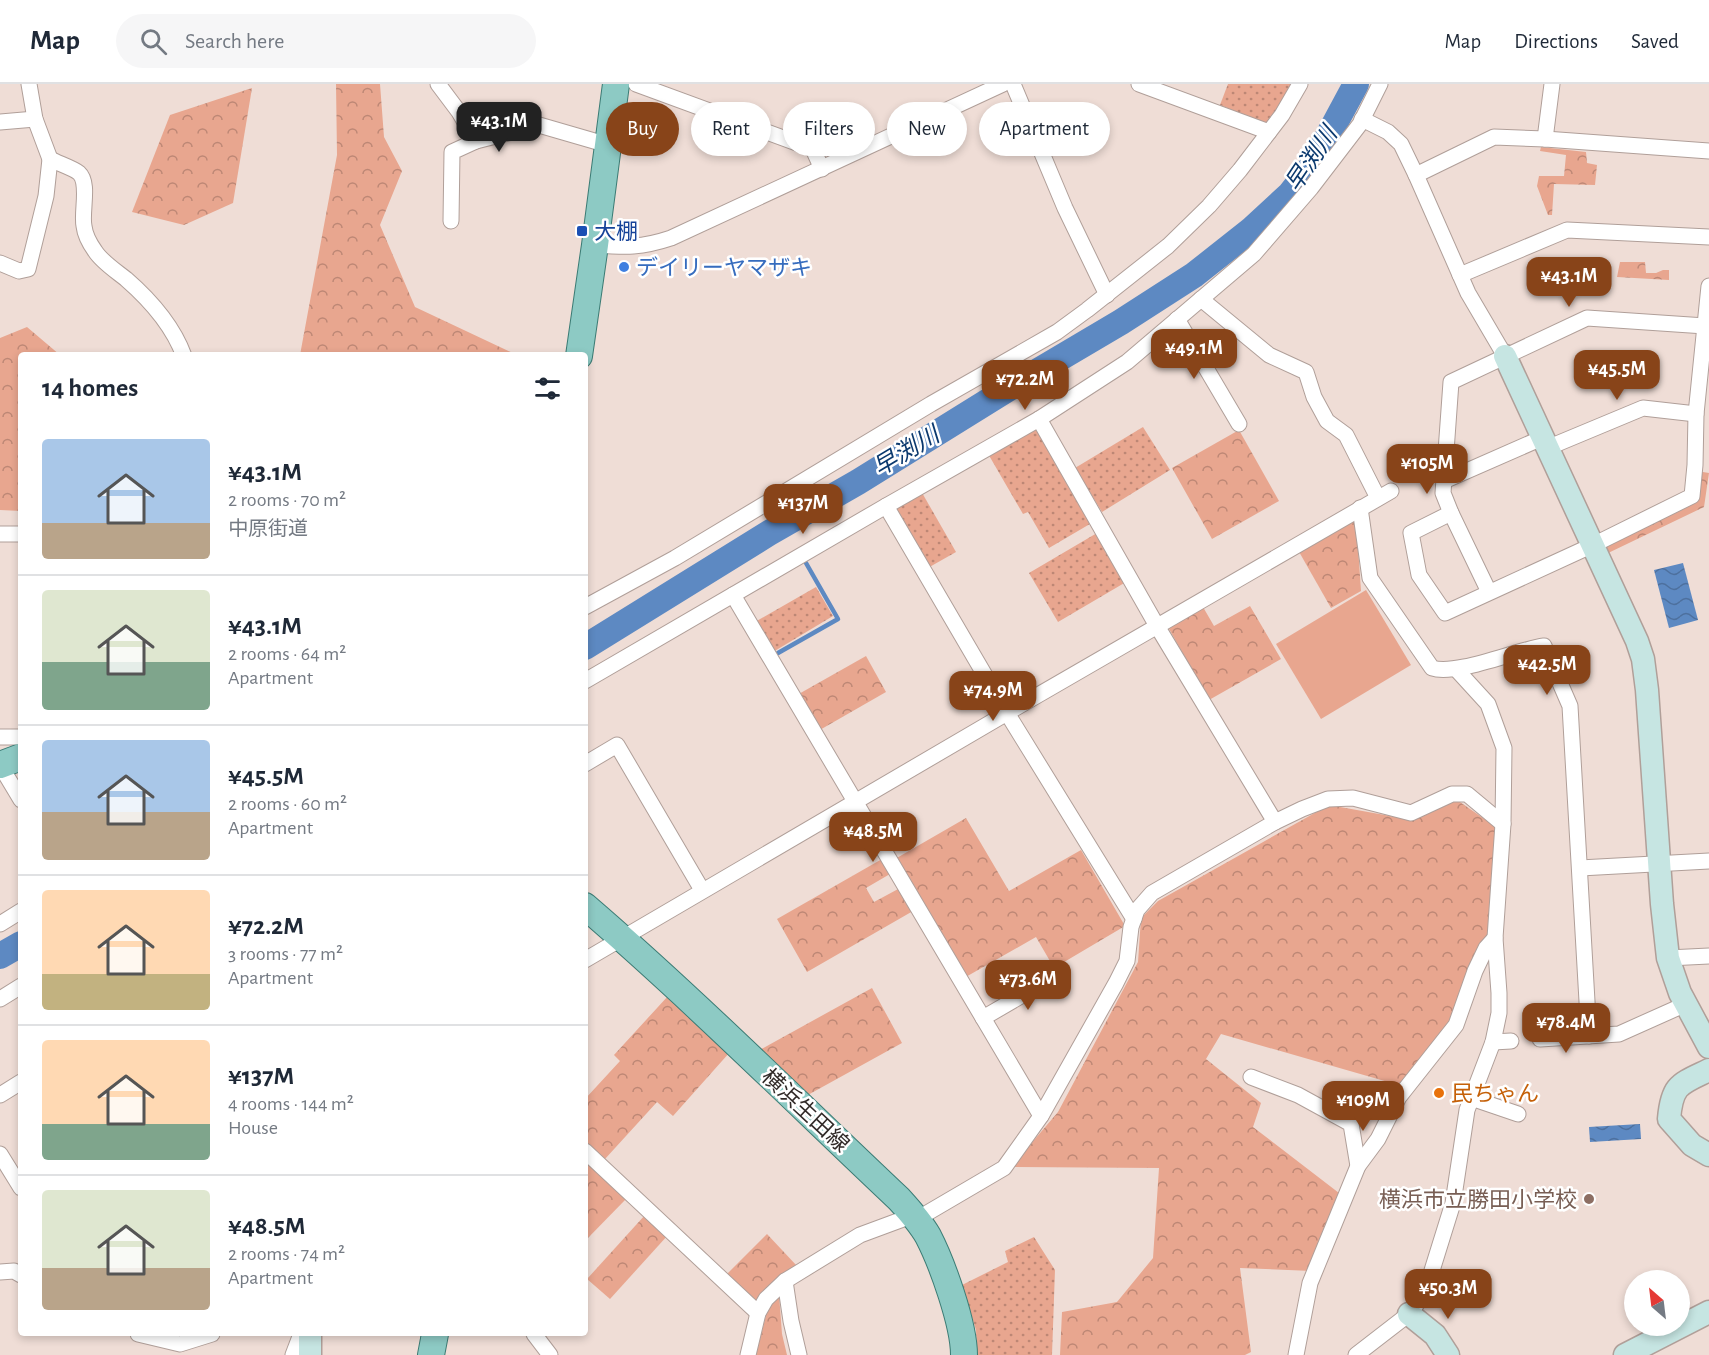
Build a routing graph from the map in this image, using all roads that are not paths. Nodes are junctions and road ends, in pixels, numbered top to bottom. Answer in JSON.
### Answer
{"nodes":[{"id":1,"x":29,"y":84,"type":"edge"},
{"id":2,"x":438,"y":84,"type":"edge"},
{"id":3,"x":616,"y":84,"type":"edge"},
{"id":4,"x":636,"y":84,"type":"edge"},
{"id":5,"x":1003,"y":84,"type":"edge"},
{"id":6,"x":1013,"y":84,"type":"edge"},
{"id":7,"x":1139,"y":84,"type":"edge"},
{"id":8,"x":1300,"y":84,"type":"edge"},
{"id":9,"x":1380,"y":84,"type":"edge"},
{"id":10,"x":1552,"y":84,"type":"edge"},
{"id":11,"x":614,"y":102,"type":"edge"},
{"id":12,"x":35,"y":119,"type":"junction"},
{"id":13,"x":1362,"y":119,"type":"junction"},
{"id":14,"x":0,"y":122,"type":"edge"},
{"id":15,"x":1269,"y":132,"type":"junction"},
{"id":16,"x":1545,"y":139,"type":"junction"},
{"id":17,"x":476,"y":141,"type":"junction"},
{"id":18,"x":606,"y":144,"type":"edge"},
{"id":19,"x":1709,"y":151,"type":"edge"},
{"id":20,"x":607,"y":156,"type":"edge"},
{"id":21,"x":50,"y":159,"type":"junction"},
{"id":22,"x":822,"y":169,"type":"junction"},
{"id":23,"x":1416,"y":175,"type":"junction"},
{"id":24,"x":452,"y":221,"type":"dead end"},
{"id":25,"x":1709,"y":237,"type":"edge"},
{"id":26,"x":595,"y":245,"type":"junction"},
{"id":27,"x":0,"y":263,"type":"edge"},
{"id":28,"x":1460,"y":275,"type":"junction"},
{"id":29,"x":1709,"y":286,"type":"edge"},
{"id":30,"x":1107,"y":295,"type":"junction"},
{"id":31,"x":1201,"y":299,"type":"junction"},
{"id":32,"x":1177,"y":319,"type":"junction"},
{"id":33,"x":1705,"y":326,"type":"junction"},
{"id":34,"x":182,"y":352,"type":"edge"},
{"id":35,"x":580,"y":352,"type":"edge"},
{"id":36,"x":1505,"y":356,"type":"junction"},
{"id":37,"x":1696,"y":414,"type":"junction"},
{"id":38,"x":1039,"y":419,"type":"junction"},
{"id":39,"x":1239,"y":424,"type":"dead end"},
{"id":40,"x":1544,"y":443,"type":"junction"},
{"id":41,"x":1702,"y":466,"type":"edge"},
{"id":42,"x":1444,"y":481,"type":"junction"},
{"id":43,"x":886,"y":506,"type":"junction"},
{"id":44,"x":1360,"y":508,"type":"junction"},
{"id":45,"x":1451,"y":513,"type":"junction"},
{"id":46,"x":0,"y":534,"type":"edge"},
{"id":47,"x":18,"y":534,"type":"edge"},
{"id":48,"x":1593,"y":545,"type":"junction"},
{"id":49,"x":1489,"y":592,"type":"junction"},
{"id":50,"x":733,"y":595,"type":"junction"},
{"id":51,"x":588,"y":605,"type":"edge"},
{"id":52,"x":1157,"y":626,"type":"junction"},
{"id":53,"x":1456,"y":669,"type":"junction"},
{"id":54,"x":588,"y":679,"type":"edge"},
{"id":55,"x":1007,"y":713,"type":"junction"},
{"id":56,"x":0,"y":737,"type":"edge"},
{"id":57,"x":18,"y":737,"type":"edge"},
{"id":58,"x":18,"y":758,"type":"edge"},
{"id":59,"x":588,"y":762,"type":"edge"},
{"id":60,"x":0,"y":765,"type":"edge"},
{"id":61,"x":18,"y":795,"type":"edge"},
{"id":62,"x":856,"y":801,"type":"junction"},
{"id":63,"x":1275,"y":822,"type":"junction"},
{"id":64,"x":1503,"y":824,"type":"junction"},
{"id":65,"x":1709,"y":861,"type":"edge"},
{"id":66,"x":1659,"y":865,"type":"junction"},
{"id":67,"x":1580,"y":868,"type":"junction"},
{"id":68,"x":702,"y":890,"type":"junction"},
{"id":69,"x":588,"y":909,"type":"edge"},
{"id":70,"x":18,"y":913,"type":"edge"},
{"id":71,"x":1134,"y":919,"type":"junction"},
{"id":72,"x":0,"y":924,"type":"edge"},
{"id":73,"x":622,"y":938,"type":"junction"},
{"id":74,"x":1495,"y":938,"type":"junction"},
{"id":75,"x":1709,"y":956,"type":"edge"},
{"id":76,"x":588,"y":958,"type":"edge"},
{"id":77,"x":1668,"y":958,"type":"junction"},
{"id":78,"x":1055,"y":976,"type":"dead end"},
{"id":79,"x":18,"y":988,"type":"edge"},
{"id":80,"x":0,"y":999,"type":"edge"},
{"id":81,"x":1686,"y":1004,"type":"junction"},
{"id":82,"x":983,"y":1018,"type":"junction"},
{"id":83,"x":1589,"y":1036,"type":"junction"},
{"id":84,"x":1540,"y":1039,"type":"dead end"},
{"id":85,"x":1511,"y":1041,"type":"dead end"},
{"id":86,"x":1492,"y":1042,"type":"junction"},
{"id":87,"x":1709,"y":1047,"type":"edge"},
{"id":88,"x":1709,"y":1070,"type":"edge"},
{"id":89,"x":1251,"y":1077,"type":"dead end"},
{"id":90,"x":18,"y":1084,"type":"edge"},
{"id":91,"x":0,"y":1095,"type":"edge"},
{"id":92,"x":1471,"y":1098,"type":"junction"},
{"id":93,"x":1518,"y":1114,"type":"dead end"},
{"id":94,"x":1041,"y":1116,"type":"junction"},
{"id":95,"x":0,"y":1154,"type":"edge"},
{"id":96,"x":588,"y":1154,"type":"edge"},
{"id":97,"x":1709,"y":1155,"type":"edge"},
{"id":98,"x":1358,"y":1166,"type":"junction"},
{"id":99,"x":18,"y":1183,"type":"edge"},
{"id":100,"x":916,"y":1217,"type":"junction"},
{"id":101,"x":0,"y":1272,"type":"edge"},
{"id":102,"x":18,"y":1273,"type":"edge"},
{"id":103,"x":786,"y":1281,"type":"junction"},
{"id":104,"x":1709,"y":1311,"type":"edge"},
{"id":105,"x":758,"y":1313,"type":"junction"},
{"id":106,"x":1409,"y":1314,"type":"junction"},
{"id":107,"x":144,"y":1336,"type":"edge"},
{"id":108,"x":208,"y":1336,"type":"edge"},
{"id":109,"x":300,"y":1336,"type":"edge"},
{"id":110,"x":310,"y":1336,"type":"edge"},
{"id":111,"x":435,"y":1336,"type":"edge"},
{"id":112,"x":536,"y":1336,"type":"edge"},
{"id":113,"x":185,"y":1349,"type":"edge"},
{"id":114,"x":293,"y":1355,"type":"edge"},
{"id":115,"x":310,"y":1355,"type":"edge"},
{"id":116,"x":431,"y":1355,"type":"edge"},
{"id":117,"x":550,"y":1355,"type":"edge"},
{"id":118,"x":748,"y":1355,"type":"edge"},
{"id":119,"x":799,"y":1355,"type":"edge"},
{"id":120,"x":964,"y":1355,"type":"edge"},
{"id":121,"x":1296,"y":1355,"type":"edge"},
{"id":122,"x":1356,"y":1355,"type":"edge"},
{"id":123,"x":1449,"y":1355,"type":"edge"},
{"id":124,"x":1625,"y":1355,"type":"edge"}],
"edges":[{"from":1,"to":12,"type":"street"},
{"from":2,"to":17,"type":"street"},
{"from":3,"to":11,"type":"main road"},
{"from":4,"to":22,"type":"street"},
{"from":5,"to":22,"type":"street"},
{"from":6,"to":30,"type":"street"},
{"from":7,"to":15,"type":"street"},
{"from":8,"to":15,"type":"street"},
{"from":9,"to":13,"type":"street"},
{"from":10,"to":16,"type":"street"},
{"from":12,"to":14,"type":"street"},
{"from":12,"to":21,"type":"street"},
{"from":13,"to":23,"type":"street"},
{"from":13,"to":31,"type":"street"},
{"from":15,"to":30,"type":"street"},
{"from":16,"to":19,"type":"street"},
{"from":16,"to":23,"type":"street"},
{"from":17,"to":18,"type":"street"},
{"from":17,"to":24,"type":"street"},
{"from":20,"to":26,"type":"main road"},
{"from":21,"to":27,"type":"street"},
{"from":21,"to":34,"type":"street"},
{"from":22,"to":26,"type":"street"},
{"from":23,"to":28,"type":"street"},
{"from":25,"to":28,"type":"street"},
{"from":26,"to":35,"type":"main road"},
{"from":28,"to":36,"type":"street"},
{"from":29,"to":33,"type":"street"},
{"from":30,"to":51,"type":"street"},
{"from":31,"to":32,"type":"street"},
{"from":31,"to":44,"type":"street"},
{"from":32,"to":38,"type":"street"},
{"from":32,"to":39,"type":"street"},
{"from":33,"to":36,"type":"street"},
{"from":33,"to":37,"type":"street"},
{"from":36,"to":40,"type":"street"},
{"from":36,"to":42,"type":"street"},
{"from":37,"to":40,"type":"street"},
{"from":37,"to":41,"type":"street"},
{"from":38,"to":43,"type":"street"},
{"from":38,"to":52,"type":"street"},
{"from":40,"to":42,"type":"street"},
{"from":40,"to":48,"type":"street"},
{"from":41,"to":48,"type":"street"},
{"from":42,"to":45,"type":"street"},
{"from":43,"to":50,"type":"street"},
{"from":43,"to":55,"type":"street"},
{"from":44,"to":52,"type":"street"},
{"from":44,"to":53,"type":"street"},
{"from":45,"to":49,"type":"street"},
{"from":45,"to":49,"type":"street"},
{"from":46,"to":47,"type":"street"},
{"from":48,"to":49,"type":"street"},
{"from":48,"to":66,"type":"street"},
{"from":50,"to":54,"type":"street"},
{"from":50,"to":62,"type":"street"},
{"from":52,"to":55,"type":"street"},
{"from":52,"to":63,"type":"street"},
{"from":53,"to":64,"type":"street"},
{"from":53,"to":67,"type":"street"},
{"from":55,"to":62,"type":"street"},
{"from":55,"to":71,"type":"street"},
{"from":56,"to":57,"type":"street"},
{"from":58,"to":60,"type":"main road"},
{"from":59,"to":68,"type":"street"},
{"from":60,"to":61,"type":"street"},
{"from":62,"to":68,"type":"street"},
{"from":62,"to":82,"type":"street"},
{"from":63,"to":64,"type":"street"},
{"from":63,"to":71,"type":"street"},
{"from":64,"to":74,"type":"street"},
{"from":65,"to":66,"type":"street"},
{"from":66,"to":67,"type":"street"},
{"from":66,"to":77,"type":"street"},
{"from":67,"to":83,"type":"street"},
{"from":68,"to":73,"type":"street"},
{"from":69,"to":73,"type":"main road","name":"横浜生田線"},
{"from":70,"to":72,"type":"street"},
{"from":71,"to":94,"type":"street"},
{"from":73,"to":76,"type":"street"},
{"from":73,"to":100,"type":"main road","name":"横浜生田線"},
{"from":74,"to":86,"type":"street"},
{"from":74,"to":98,"type":"street"},
{"from":75,"to":77,"type":"street"},
{"from":77,"to":81,"type":"street"},
{"from":78,"to":82,"type":"street"},
{"from":79,"to":80,"type":"street"},
{"from":81,"to":83,"type":"street"},
{"from":81,"to":87,"type":"street"},
{"from":82,"to":94,"type":"street"},
{"from":83,"to":84,"type":"street"},
{"from":85,"to":86,"type":"street"},
{"from":86,"to":92,"type":"street"},
{"from":88,"to":97,"type":"street"},
{"from":89,"to":98,"type":"street"},
{"from":90,"to":91,"type":"street"},
{"from":92,"to":93,"type":"street"},
{"from":92,"to":106,"type":"street"},
{"from":94,"to":100,"type":"street"},
{"from":95,"to":99,"type":"street"},
{"from":96,"to":105,"type":"street"},
{"from":98,"to":121,"type":"street"},
{"from":100,"to":103,"type":"street"},
{"from":100,"to":120,"type":"main road","name":"横浜生田線"},
{"from":101,"to":102,"type":"street"},
{"from":103,"to":105,"type":"street"},
{"from":103,"to":119,"type":"street"},
{"from":104,"to":124,"type":"street"},
{"from":105,"to":118,"type":"street"},
{"from":106,"to":122,"type":"street"},
{"from":106,"to":123,"type":"street"},
{"from":107,"to":113,"type":"street"},
{"from":108,"to":113,"type":"street"},
{"from":109,"to":114,"type":"street"},
{"from":110,"to":115,"type":"street"},
{"from":111,"to":116,"type":"main road"},
{"from":112,"to":117,"type":"street"}]}
